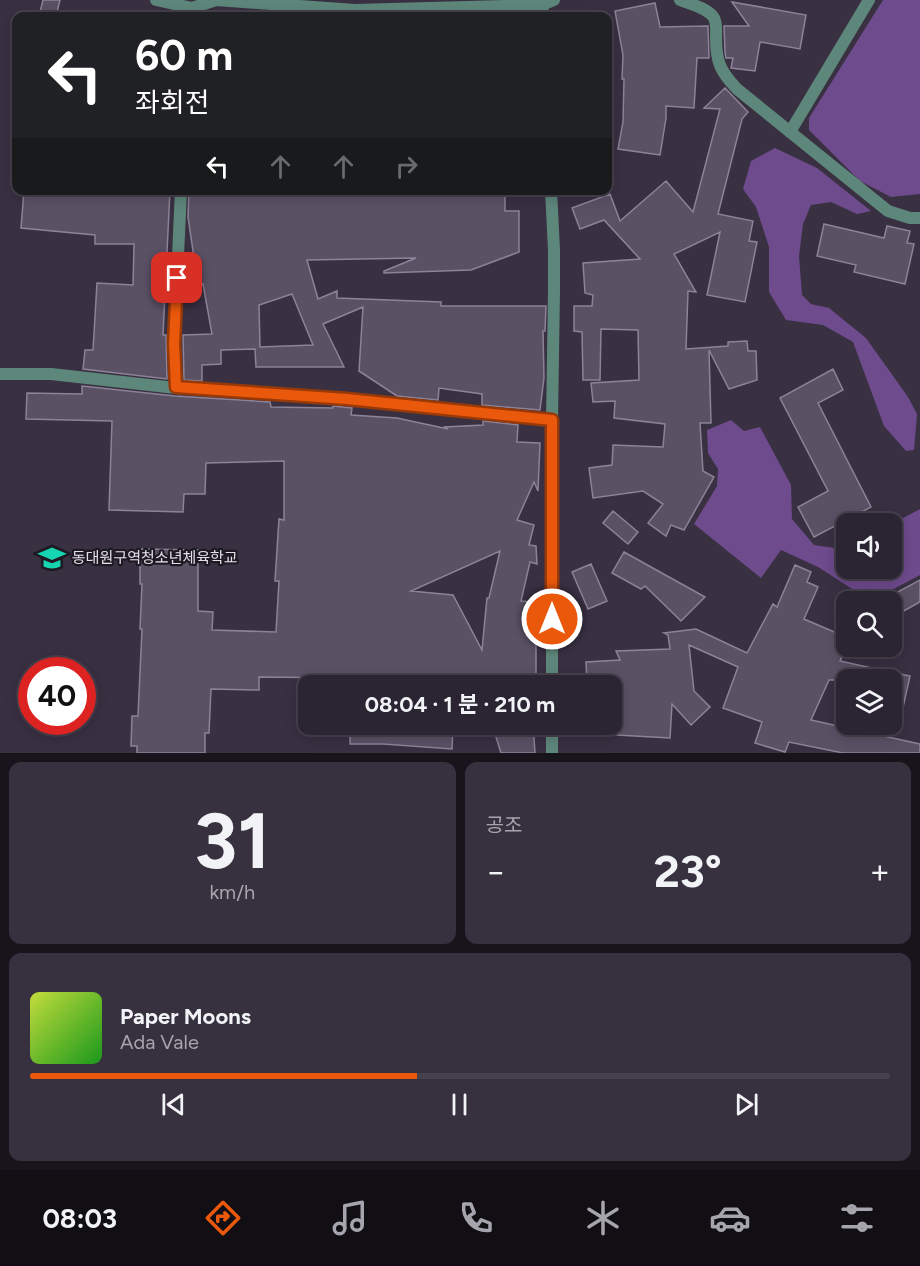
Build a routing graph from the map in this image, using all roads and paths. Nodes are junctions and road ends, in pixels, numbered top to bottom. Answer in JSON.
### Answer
{"nodes":[{"id":1,"x":156,"y":0,"type":"edge"},
{"id":2,"x":680,"y":0,"type":"edge"},
{"id":3,"x":869,"y":0,"type":"edge"},
{"id":4,"x":545,"y":5,"type":"edge"},
{"id":5,"x":191,"y":12,"type":"edge"},
{"id":6,"x":790,"y":132,"type":"junction"},
{"id":7,"x":181,"y":195,"type":"edge"},
{"id":8,"x":551,"y":195,"type":"edge"},
{"id":9,"x":920,"y":218,"type":"edge"},
{"id":10,"x":0,"y":374,"type":"edge"},
{"id":11,"x":176,"y":387,"type":"junction"},
{"id":12,"x":552,"y":420,"type":"junction"},
{"id":13,"x":552,"y":675,"type":"edge"},
{"id":14,"x":552,"y":735,"type":"edge"},
{"id":15,"x":552,"y":753,"type":"edge"}],
"edges":[{"from":1,"to":5,"type":"street"},
{"from":2,"to":6,"type":"street"},
{"from":3,"to":6,"type":"street"},
{"from":4,"to":5,"type":"street"},
{"from":6,"to":9,"type":"street"},
{"from":7,"to":11,"type":"street"},
{"from":8,"to":12,"type":"street"},
{"from":10,"to":11,"type":"street"},
{"from":11,"to":12,"type":"street"},
{"from":12,"to":13,"type":"street"},
{"from":14,"to":15,"type":"street"}]}
